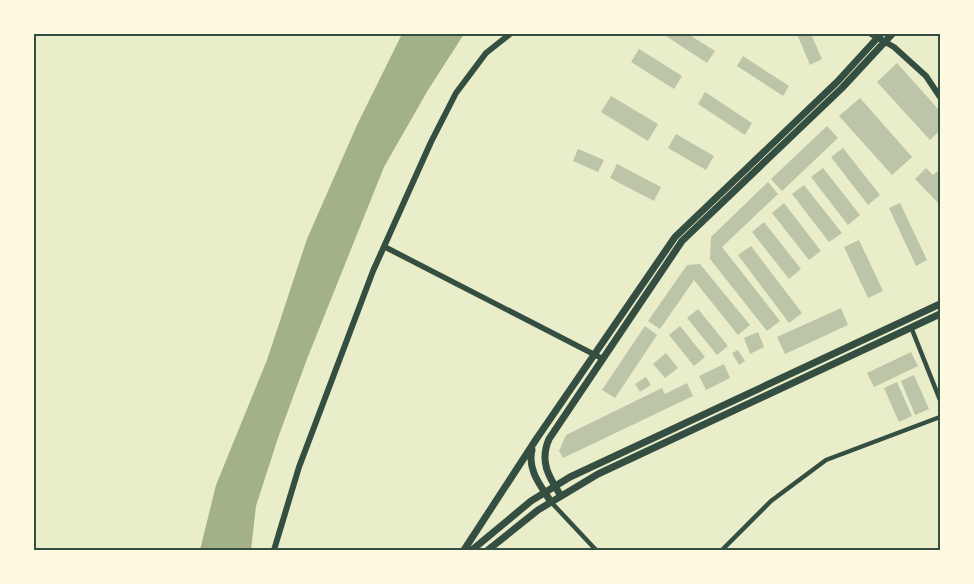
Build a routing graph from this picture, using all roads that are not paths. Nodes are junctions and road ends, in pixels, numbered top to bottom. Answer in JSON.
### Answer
{"nodes":[{"id":1,"x":510,"y":34,"type":"edge"},
{"id":2,"x":892,"y":34,"type":"edge"},
{"id":3,"x":876,"y":35,"type":"edge"},
{"id":4,"x":884,"y":42,"type":"junction"},
{"id":5,"x":940,"y":97,"type":"edge"},
{"id":6,"x":385,"y":247,"type":"junction"},
{"id":7,"x":940,"y":304,"type":"edge"},
{"id":8,"x":940,"y":314,"type":"edge"},
{"id":9,"x":911,"y":327,"type":"junction"},
{"id":10,"x":596,"y":354,"type":"junction"},
{"id":11,"x":604,"y":359,"type":"junction"},
{"id":12,"x":940,"y":400,"type":"edge"},
{"id":13,"x":940,"y":417,"type":"edge"},
{"id":14,"x":537,"y":438,"type":"junction"},
{"id":15,"x":555,"y":486,"type":"junction"},
{"id":16,"x":545,"y":492,"type":"junction"},
{"id":17,"x":561,"y":496,"type":"junction"},
{"id":18,"x":551,"y":502,"type":"junction"},
{"id":19,"x":274,"y":550,"type":"edge"},
{"id":20,"x":464,"y":550,"type":"edge"},
{"id":21,"x":472,"y":550,"type":"edge"},
{"id":22,"x":488,"y":550,"type":"edge"},
{"id":23,"x":596,"y":550,"type":"edge"},
{"id":24,"x":722,"y":550,"type":"edge"}],
"edges":[{"from":1,"to":6,"type":"main road"},
{"from":2,"to":4,"type":"main road"},
{"from":3,"to":4,"type":"main road"},
{"from":3,"to":10,"type":"main road"},
{"from":4,"to":5,"type":"main road"},
{"from":4,"to":11,"type":"main road"},
{"from":6,"to":10,"type":"street"},
{"from":6,"to":19,"type":"main road"},
{"from":7,"to":15,"type":"main road"},
{"from":8,"to":9,"type":"main road"},
{"from":9,"to":12,"type":"street"},
{"from":9,"to":17,"type":"main road"},
{"from":10,"to":11,"type":"street"},
{"from":10,"to":14,"type":"main road"},
{"from":11,"to":15,"type":"main road"},
{"from":13,"to":24,"type":"street"},
{"from":14,"to":16,"type":"main road"},
{"from":14,"to":20,"type":"main road"},
{"from":15,"to":16,"type":"main road"},
{"from":15,"to":17,"type":"main road"},
{"from":16,"to":18,"type":"main road"},
{"from":16,"to":21,"type":"main road"},
{"from":17,"to":18,"type":"main road"},
{"from":18,"to":22,"type":"main road"},
{"from":18,"to":23,"type":"street"}]}
